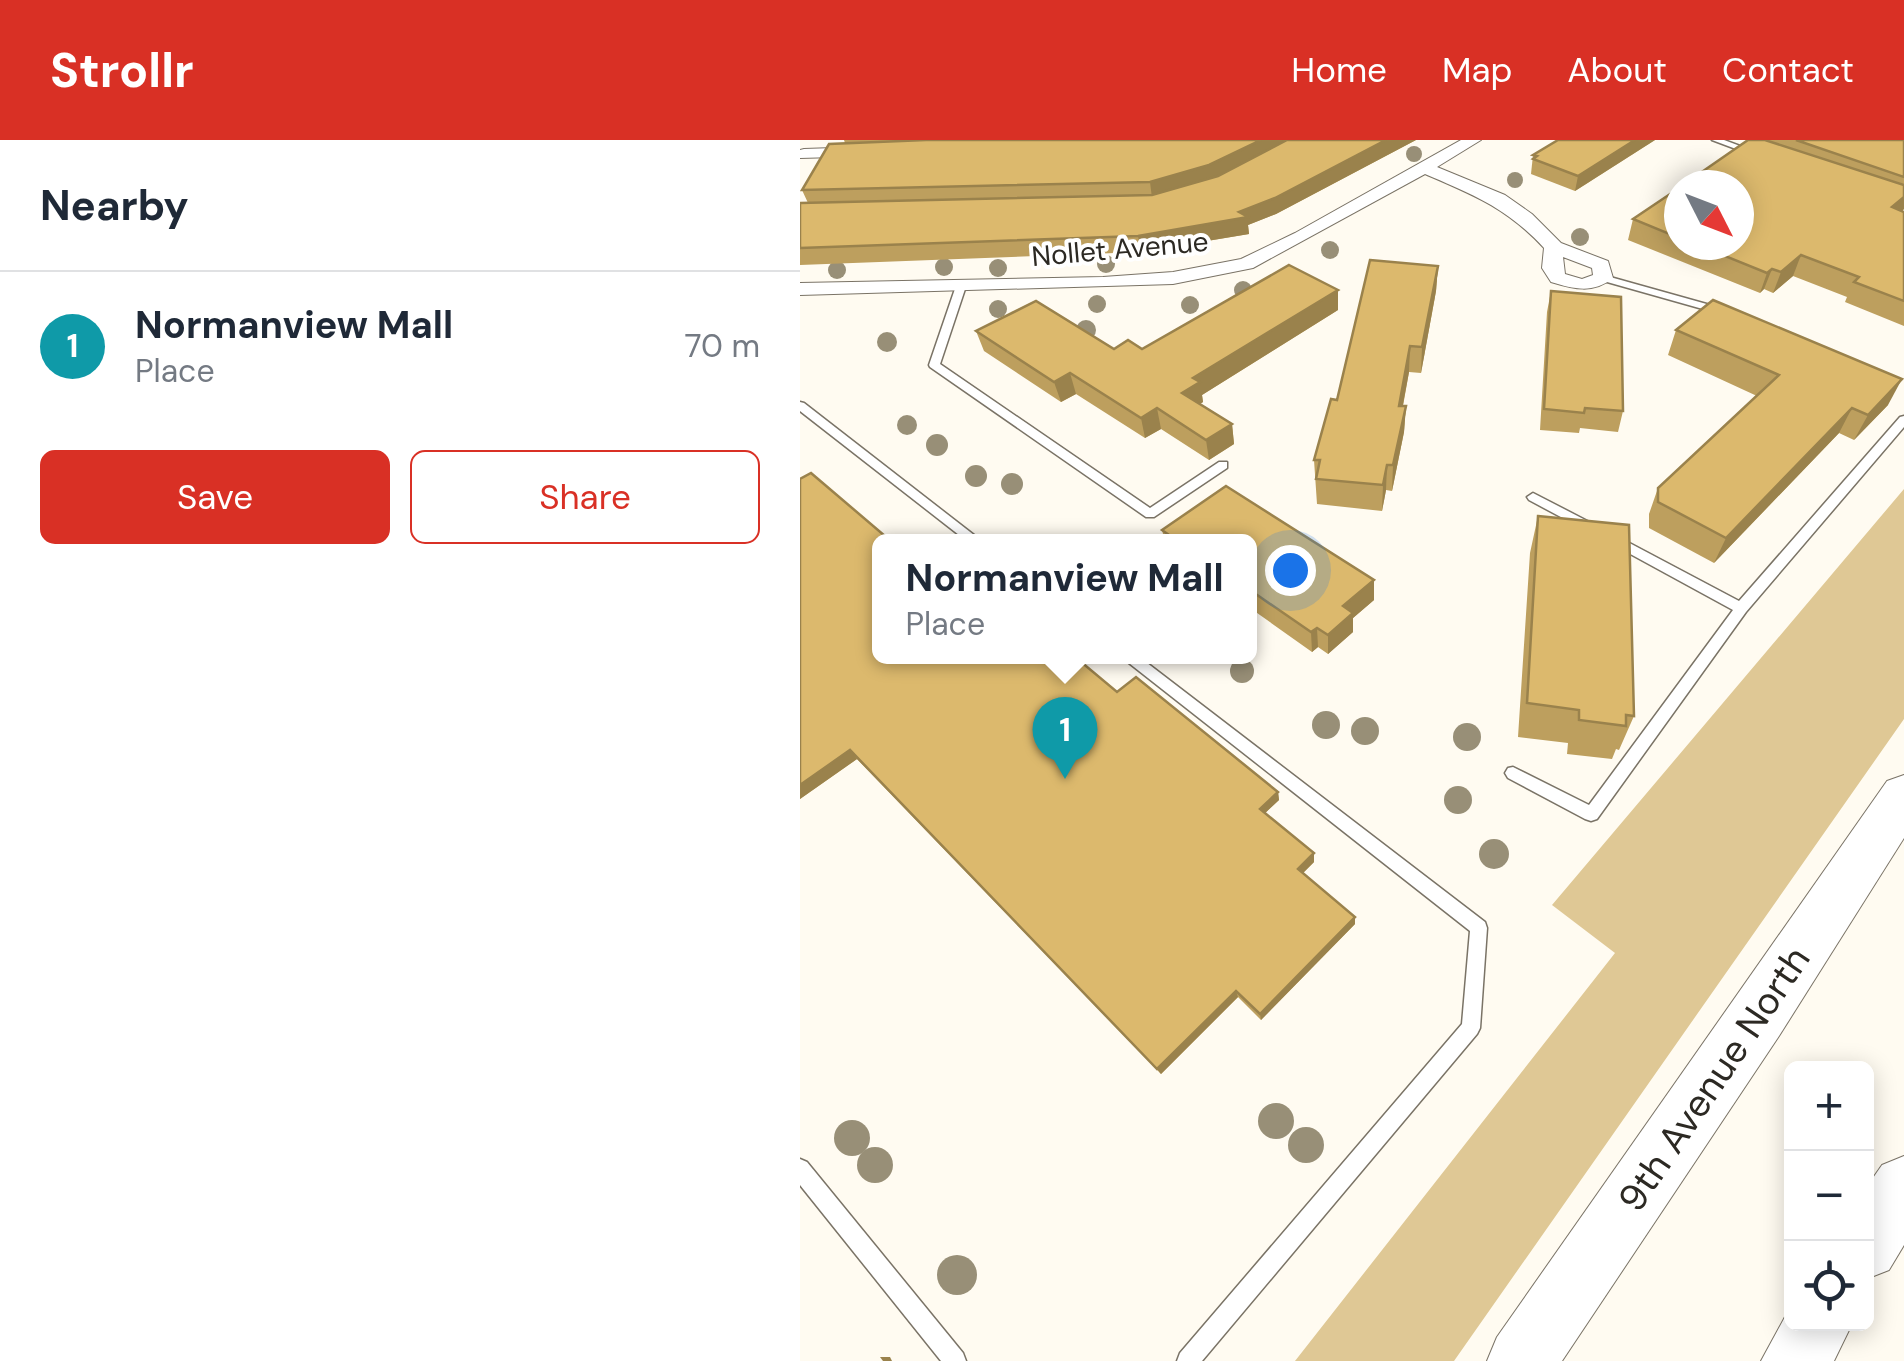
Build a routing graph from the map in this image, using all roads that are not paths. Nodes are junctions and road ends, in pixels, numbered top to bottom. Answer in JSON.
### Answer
{"nodes":[{"id":1,"x":1474,"y":140,"type":"edge"},
{"id":2,"x":1716,"y":140,"type":"edge"},
{"id":3,"x":805,"y":151,"type":"edge"},
{"id":4,"x":882,"y":151,"type":"edge"},
{"id":5,"x":1775,"y":160,"type":"edge"},
{"id":6,"x":1424,"y":168,"type":"junction"},
{"id":7,"x":1554,"y":247,"type":"junction"},
{"id":8,"x":1603,"y":278,"type":"junction"},
{"id":9,"x":961,"y":286,"type":"junction"},
{"id":10,"x":800,"y":289,"type":"edge"},
{"id":11,"x":1732,"y":314,"type":"edge"},
{"id":12,"x":800,"y":405,"type":"edge"},
{"id":13,"x":1904,"y":420,"type":"edge"},
{"id":14,"x":1223,"y":466,"type":"dead end"},
{"id":15,"x":1533,"y":497,"type":"dead end"},
{"id":16,"x":967,"y":534,"type":"edge"},
{"id":17,"x":1742,"y":608,"type":"junction"},
{"id":18,"x":1137,"y":664,"type":"edge"},
{"id":19,"x":1512,"y":773,"type":"dead end"},
{"id":20,"x":1904,"y":796,"type":"edge"},
{"id":21,"x":800,"y":1169,"type":"edge"},
{"id":22,"x":1904,"y":1187,"type":"edge"},
{"id":23,"x":1870,"y":1241,"type":"edge"},
{"id":24,"x":1814,"y":1331,"type":"edge"},
{"id":25,"x":954,"y":1361,"type":"edge"},
{"id":26,"x":1188,"y":1361,"type":"edge"},
{"id":27,"x":1522,"y":1361,"type":"edge"},
{"id":28,"x":1795,"y":1361,"type":"edge"}],
"edges":[{"from":1,"to":6,"type":"street","name":"Nollet Avenue"},
{"from":2,"to":5,"type":"lane"},
{"from":3,"to":4,"type":"street"},
{"from":6,"to":7,"type":"street"},
{"from":6,"to":9,"type":"street","name":"Nollet Avenue"},
{"from":7,"to":8,"type":"street"},
{"from":7,"to":8,"type":"street"},
{"from":8,"to":11,"type":"lane"},
{"from":9,"to":10,"type":"street","name":"Nollet Avenue"},
{"from":9,"to":14,"type":"lane"},
{"from":12,"to":16,"type":"lane"},
{"from":13,"to":17,"type":"lane"},
{"from":15,"to":17,"type":"lane"},
{"from":17,"to":19,"type":"lane"},
{"from":18,"to":26,"type":"lane"},
{"from":20,"to":27,"type":"main road","name":"9th Avenue North"},
{"from":21,"to":25,"type":"lane"},
{"from":22,"to":23,"type":"main road"},
{"from":24,"to":28,"type":"main road"}]}
